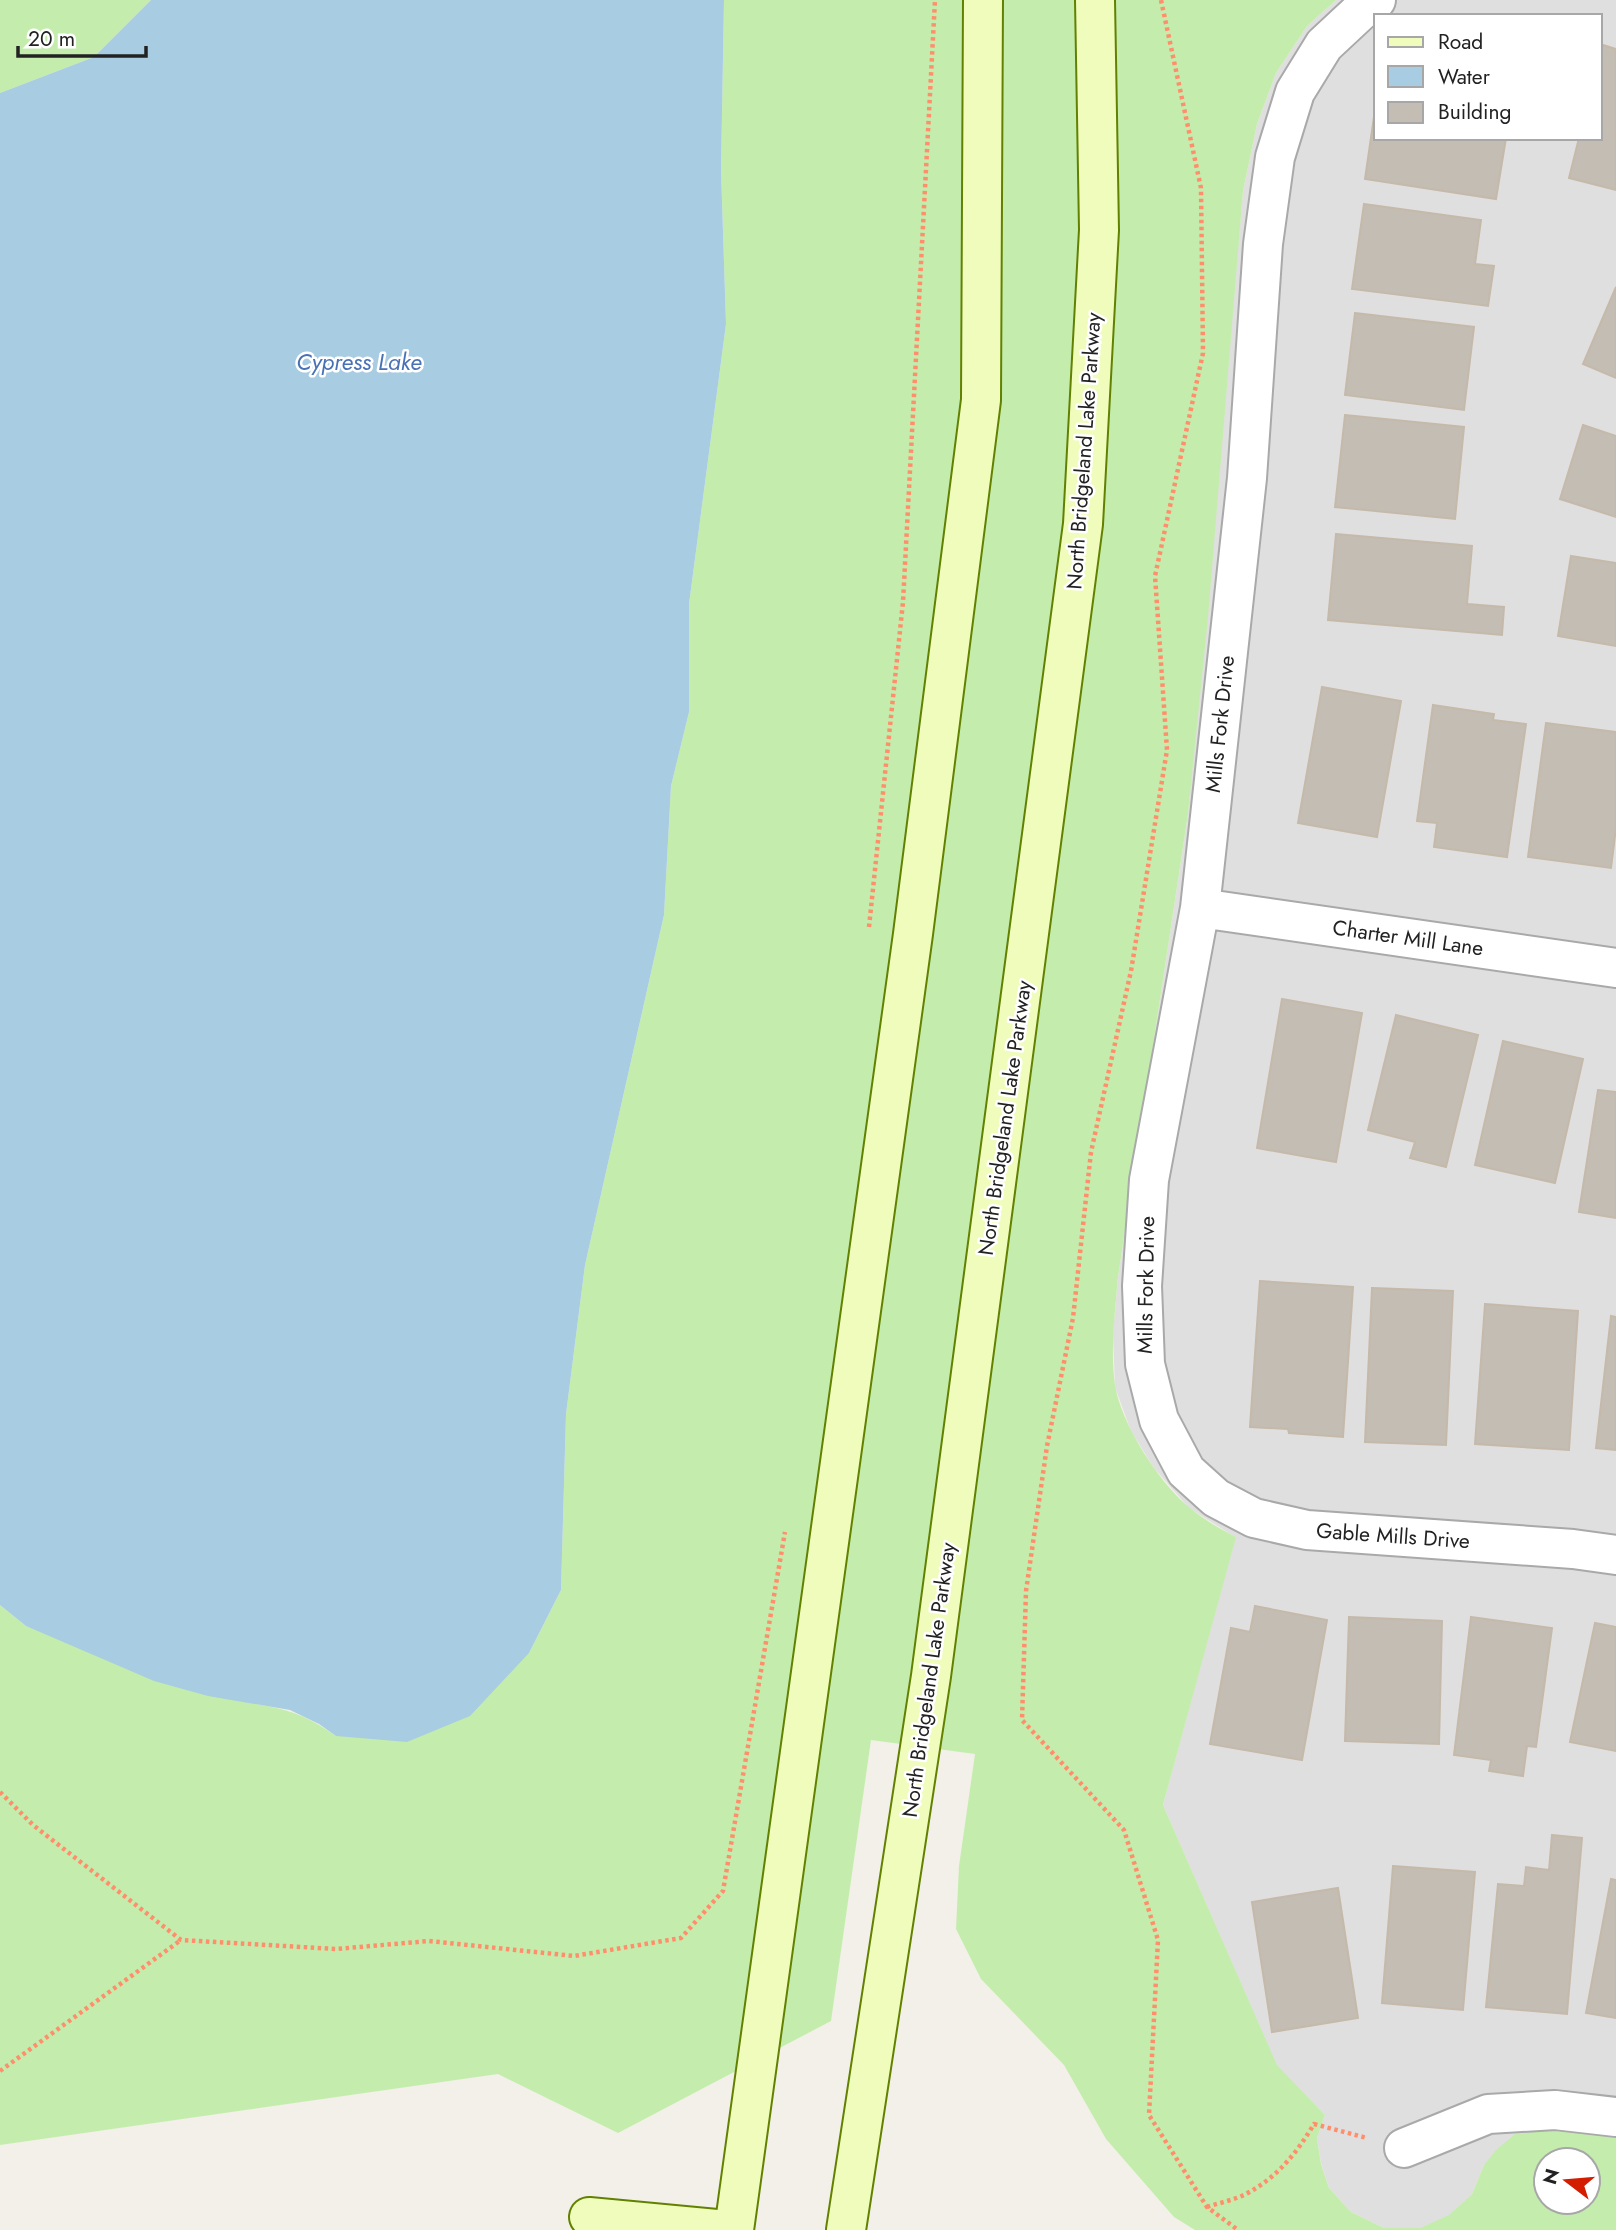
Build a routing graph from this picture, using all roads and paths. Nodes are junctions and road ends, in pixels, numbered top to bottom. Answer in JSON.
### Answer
{"nodes":[{"id":1,"x":935,"y":0,"type":"edge"},
{"id":2,"x":983,"y":0,"type":"edge"},
{"id":3,"x":1094,"y":0,"type":"edge"},
{"id":4,"x":1161,"y":0,"type":"edge"},
{"id":5,"x":1376,"y":0,"type":"edge"},
{"id":6,"x":1200,"y":908,"type":"junction"},
{"id":7,"x":868,"y":935,"type":"dead end"},
{"id":8,"x":1616,"y":968,"type":"edge"},
{"id":9,"x":1186,"y":1471,"type":"joint"},
{"id":10,"x":786,"y":1528,"type":"dead end"},
{"id":11,"x":1616,"y":1555,"type":"edge"},
{"id":12,"x":0,"y":1792,"type":"edge"},
{"id":13,"x":181,"y":1940,"type":"junction"},
{"id":14,"x":0,"y":2071,"type":"edge"},
{"id":15,"x":1616,"y":2117,"type":"edge"},
{"id":16,"x":1404,"y":2148,"type":"joint"},
{"id":17,"x":1206,"y":2207,"type":"junction"},
{"id":18,"x":589,"y":2217,"type":"dead end"},
{"id":19,"x":727,"y":2230,"type":"edge"},
{"id":20,"x":734,"y":2230,"type":"edge"},
{"id":21,"x":846,"y":2230,"type":"edge"},
{"id":22,"x":1238,"y":2230,"type":"edge"}],
"edges":[{"from":1,"to":7,"type":"path"},
{"from":2,"to":20,"type":"main road"},
{"from":3,"to":21,"type":"main road","name":"North Bridgeland Lake Parkway"},
{"from":4,"to":17,"type":"path"},
{"from":5,"to":6,"type":"street","name":"Mills Fork Drive"},
{"from":6,"to":8,"type":"street","name":"Charter Mill Lane"},
{"from":6,"to":9,"type":"street","name":"Mills Fork Drive"},
{"from":9,"to":11,"type":"street","name":"Gable Mills Drive"},
{"from":10,"to":13,"type":"path"},
{"from":12,"to":13,"type":"path"},
{"from":13,"to":14,"type":"path"},
{"from":15,"to":16,"type":"street"},
{"from":16,"to":17,"type":"path"},
{"from":17,"to":22,"type":"path"},
{"from":18,"to":19,"type":"main road"}]}
